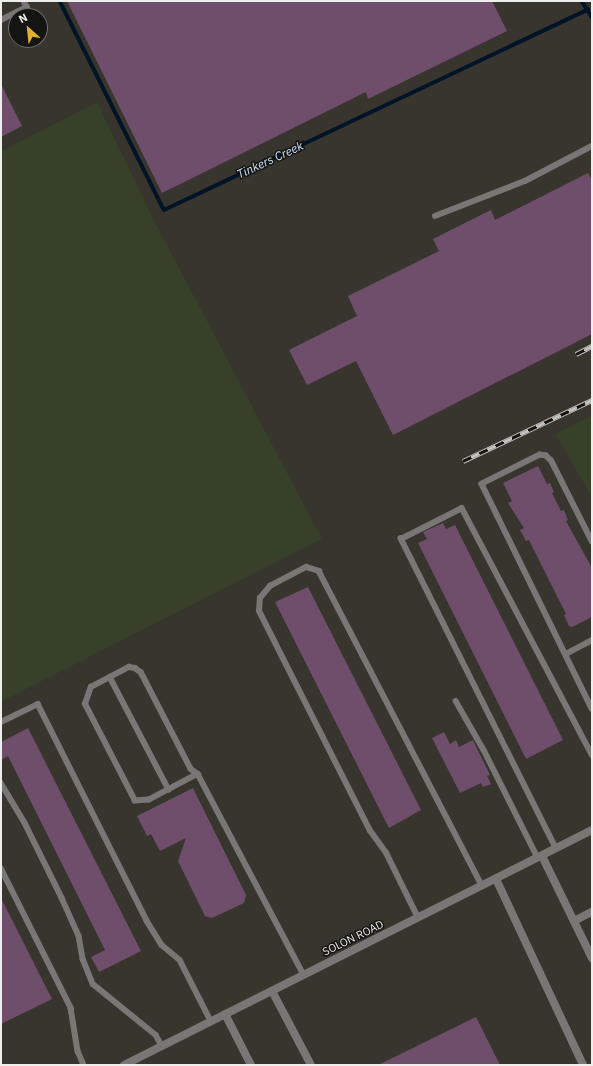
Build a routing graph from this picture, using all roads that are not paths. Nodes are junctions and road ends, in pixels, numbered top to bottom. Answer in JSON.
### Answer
{"nodes":[{"id":1,"x":24,"y":1,"type":"edge"},
{"id":2,"x":27,"y":7,"type":"joint"},
{"id":3,"x":1,"y":20,"type":"edge"},
{"id":4,"x":592,"y":146,"type":"edge"},
{"id":5,"x":434,"y":216,"type":"dead end"},
{"id":6,"x":592,"y":542,"type":"edge"},
{"id":7,"x":592,"y":640,"type":"edge"},
{"id":8,"x":566,"y":654,"type":"junction"},
{"id":9,"x":110,"y":677,"type":"junction"},
{"id":10,"x":456,"y":701,"type":"dead end"},
{"id":11,"x":592,"y":709,"type":"edge"},
{"id":12,"x":1,"y":722,"type":"edge"},
{"id":13,"x":592,"y":756,"type":"edge"},
{"id":14,"x":198,"y":774,"type":"junction"},
{"id":15,"x":1,"y":783,"type":"edge"},
{"id":16,"x":169,"y":790,"type":"junction"},
{"id":17,"x":592,"y":830,"type":"edge"},
{"id":18,"x":556,"y":849,"type":"junction"},
{"id":19,"x":540,"y":857,"type":"junction"},
{"id":20,"x":1,"y":868,"type":"edge"},
{"id":21,"x":496,"y":879,"type":"junction"},
{"id":22,"x":482,"y":886,"type":"junction"},
{"id":23,"x":592,"y":912,"type":"edge"},
{"id":24,"x":418,"y":918,"type":"junction"},
{"id":25,"x":574,"y":921,"type":"junction"},
{"id":26,"x":592,"y":958,"type":"edge"},
{"id":27,"x":304,"y":975,"type":"junction"},
{"id":28,"x":272,"y":991,"type":"junction"},
{"id":29,"x":225,"y":1014,"type":"junction"},
{"id":30,"x":211,"y":1021,"type":"junction"},
{"id":31,"x":162,"y":1046,"type":"junction"},
{"id":32,"x":84,"y":1065,"type":"edge"},
{"id":33,"x":124,"y":1065,"type":"edge"},
{"id":34,"x":251,"y":1065,"type":"edge"},
{"id":35,"x":311,"y":1065,"type":"edge"},
{"id":36,"x":583,"y":1065,"type":"edge"}],
"edges":[{"from":1,"to":2,"type":"lane"},
{"from":2,"to":3,"type":"lane"},
{"from":4,"to":5,"type":"lane"},
{"from":6,"to":8,"type":"lane"},
{"from":7,"to":8,"type":"lane"},
{"from":8,"to":11,"type":"lane"},
{"from":9,"to":14,"type":"lane"},
{"from":9,"to":16,"type":"lane"},
{"from":9,"to":16,"type":"lane"},
{"from":10,"to":19,"type":"lane"},
{"from":12,"to":30,"type":"lane"},
{"from":13,"to":18,"type":"lane"},
{"from":14,"to":16,"type":"lane"},
{"from":14,"to":27,"type":"lane"},
{"from":15,"to":31,"type":"lane"},
{"from":17,"to":18,"type":"street","name":"SOLON ROAD"},
{"from":18,"to":19,"type":"street","name":"SOLON ROAD"},
{"from":19,"to":21,"type":"street","name":"SOLON ROAD"},
{"from":19,"to":25,"type":"street"},
{"from":20,"to":32,"type":"lane"},
{"from":21,"to":22,"type":"street","name":"SOLON ROAD"},
{"from":21,"to":36,"type":"street"},
{"from":22,"to":24,"type":"street","name":"SOLON ROAD"},
{"from":22,"to":24,"type":"lane"},
{"from":23,"to":25,"type":"street"},
{"from":24,"to":27,"type":"street","name":"SOLON ROAD"},
{"from":25,"to":26,"type":"street"},
{"from":27,"to":28,"type":"street","name":"SOLON ROAD"},
{"from":28,"to":29,"type":"street","name":"SOLON ROAD"},
{"from":28,"to":35,"type":"street"},
{"from":29,"to":30,"type":"street","name":"SOLON ROAD"},
{"from":29,"to":34,"type":"street"},
{"from":30,"to":31,"type":"street","name":"SOLON ROAD"},
{"from":31,"to":33,"type":"street","name":"SOLON ROAD"}]}
